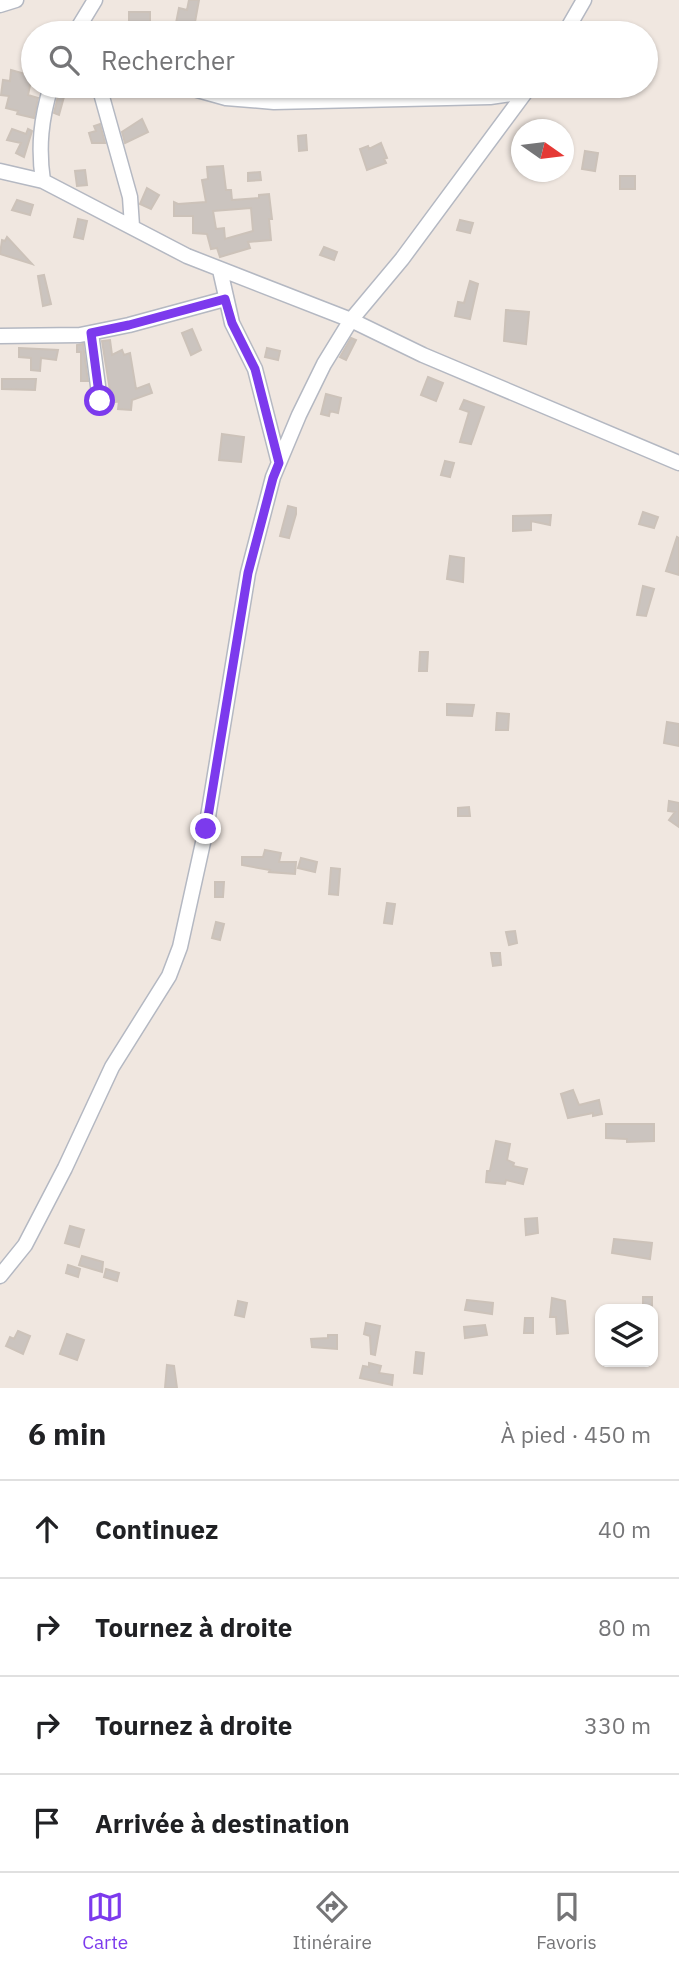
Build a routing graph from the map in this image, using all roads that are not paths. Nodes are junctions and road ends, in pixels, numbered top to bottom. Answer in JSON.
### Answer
{"nodes":[{"id":1,"x":16,"y":0,"type":"edge"},
{"id":2,"x":95,"y":0,"type":"edge"},
{"id":3,"x":584,"y":0,"type":"edge"},
{"id":4,"x":0,"y":5,"type":"edge"},
{"id":5,"x":82,"y":21,"type":"edge"},
{"id":6,"x":572,"y":21,"type":"edge"},
{"id":7,"x":48,"y":98,"type":"edge"},
{"id":8,"x":102,"y":98,"type":"edge"},
{"id":9,"x":236,"y":98,"type":"edge"},
{"id":10,"x":447,"y":98,"type":"edge"},
{"id":11,"x":521,"y":98,"type":"edge"},
{"id":12,"x":0,"y":171,"type":"edge"},
{"id":13,"x":43,"y":181,"type":"junction"},
{"id":14,"x":132,"y":226,"type":"junction"},
{"id":15,"x":220,"y":270,"type":"junction"},
{"id":16,"x":225,"y":299,"type":"junction"},
{"id":17,"x":351,"y":320,"type":"junction"},
{"id":18,"x":91,"y":333,"type":"junction"},
{"id":19,"x":0,"y":336,"type":"edge"},
{"id":20,"x":100,"y":401,"type":"dead end"},
{"id":21,"x":279,"y":463,"type":"junction"},
{"id":22,"x":679,"y":463,"type":"edge"},
{"id":23,"x":0,"y":1276,"type":"edge"}],
"edges":[{"from":1,"to":4,"type":"street"},
{"from":2,"to":5,"type":"street"},
{"from":3,"to":6,"type":"street"},
{"from":7,"to":13,"type":"street"},
{"from":8,"to":14,"type":"street"},
{"from":9,"to":10,"type":"street"},
{"from":11,"to":17,"type":"street"},
{"from":12,"to":13,"type":"street"},
{"from":13,"to":14,"type":"street"},
{"from":14,"to":15,"type":"street"},
{"from":15,"to":16,"type":"street"},
{"from":15,"to":17,"type":"street"},
{"from":16,"to":18,"type":"street"},
{"from":16,"to":21,"type":"street"},
{"from":17,"to":21,"type":"street"},
{"from":17,"to":22,"type":"street"},
{"from":18,"to":19,"type":"street"},
{"from":18,"to":20,"type":"street"},
{"from":21,"to":23,"type":"street"}]}
